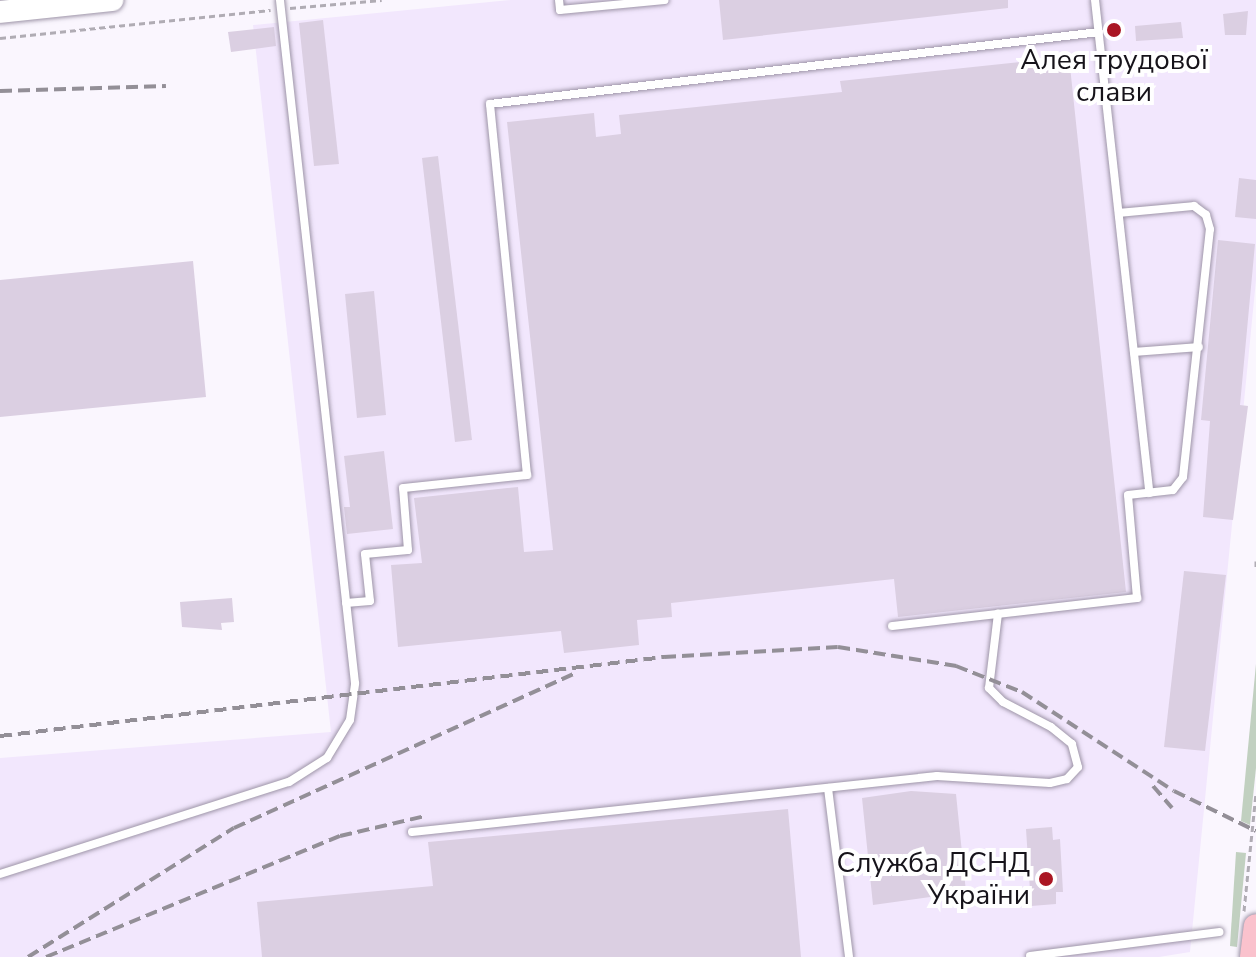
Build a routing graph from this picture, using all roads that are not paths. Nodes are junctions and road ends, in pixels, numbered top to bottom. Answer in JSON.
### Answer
{"nodes":[{"id":1,"x":112,"y":0,"type":"edge"},
{"id":2,"x":559,"y":0,"type":"edge"},
{"id":3,"x":665,"y":0,"type":"edge"},
{"id":4,"x":1095,"y":0,"type":"edge"},
{"id":5,"x":1106,"y":0,"type":"edge"},
{"id":6,"x":281,"y":4,"type":"edge"},
{"id":7,"x":0,"y":12,"type":"edge"},
{"id":8,"x":1099,"y":32,"type":"junction"},
{"id":9,"x":1119,"y":213,"type":"junction"},
{"id":10,"x":1199,"y":347,"type":"junction"},
{"id":11,"x":1134,"y":352,"type":"junction"},
{"id":12,"x":1149,"y":493,"type":"junction"},
{"id":13,"x":346,"y":603,"type":"junction"},
{"id":14,"x":998,"y":614,"type":"junction"},
{"id":15,"x":892,"y":626,"type":"dead end"},
{"id":16,"x":828,"y":788,"type":"junction"},
{"id":17,"x":412,"y":832,"type":"dead end"},
{"id":18,"x":0,"y":874,"type":"edge"},
{"id":19,"x":1219,"y":932,"type":"dead end"},
{"id":20,"x":1030,"y":956,"type":"edge"},
{"id":21,"x":849,"y":957,"type":"edge"}],
"edges":[{"from":1,"to":7,"type":"street"},
{"from":2,"to":3,"type":"lane"},
{"from":4,"to":5,"type":"lane"},
{"from":4,"to":8,"type":"lane"},
{"from":6,"to":13,"type":"lane"},
{"from":8,"to":9,"type":"lane"},
{"from":8,"to":13,"type":"lane"},
{"from":9,"to":10,"type":"lane"},
{"from":9,"to":11,"type":"lane"},
{"from":10,"to":11,"type":"lane"},
{"from":10,"to":12,"type":"lane"},
{"from":11,"to":12,"type":"lane"},
{"from":12,"to":14,"type":"lane"},
{"from":13,"to":18,"type":"lane"},
{"from":14,"to":15,"type":"lane"},
{"from":14,"to":16,"type":"lane"},
{"from":16,"to":17,"type":"lane"},
{"from":16,"to":21,"type":"lane"},
{"from":19,"to":20,"type":"lane"}]}
